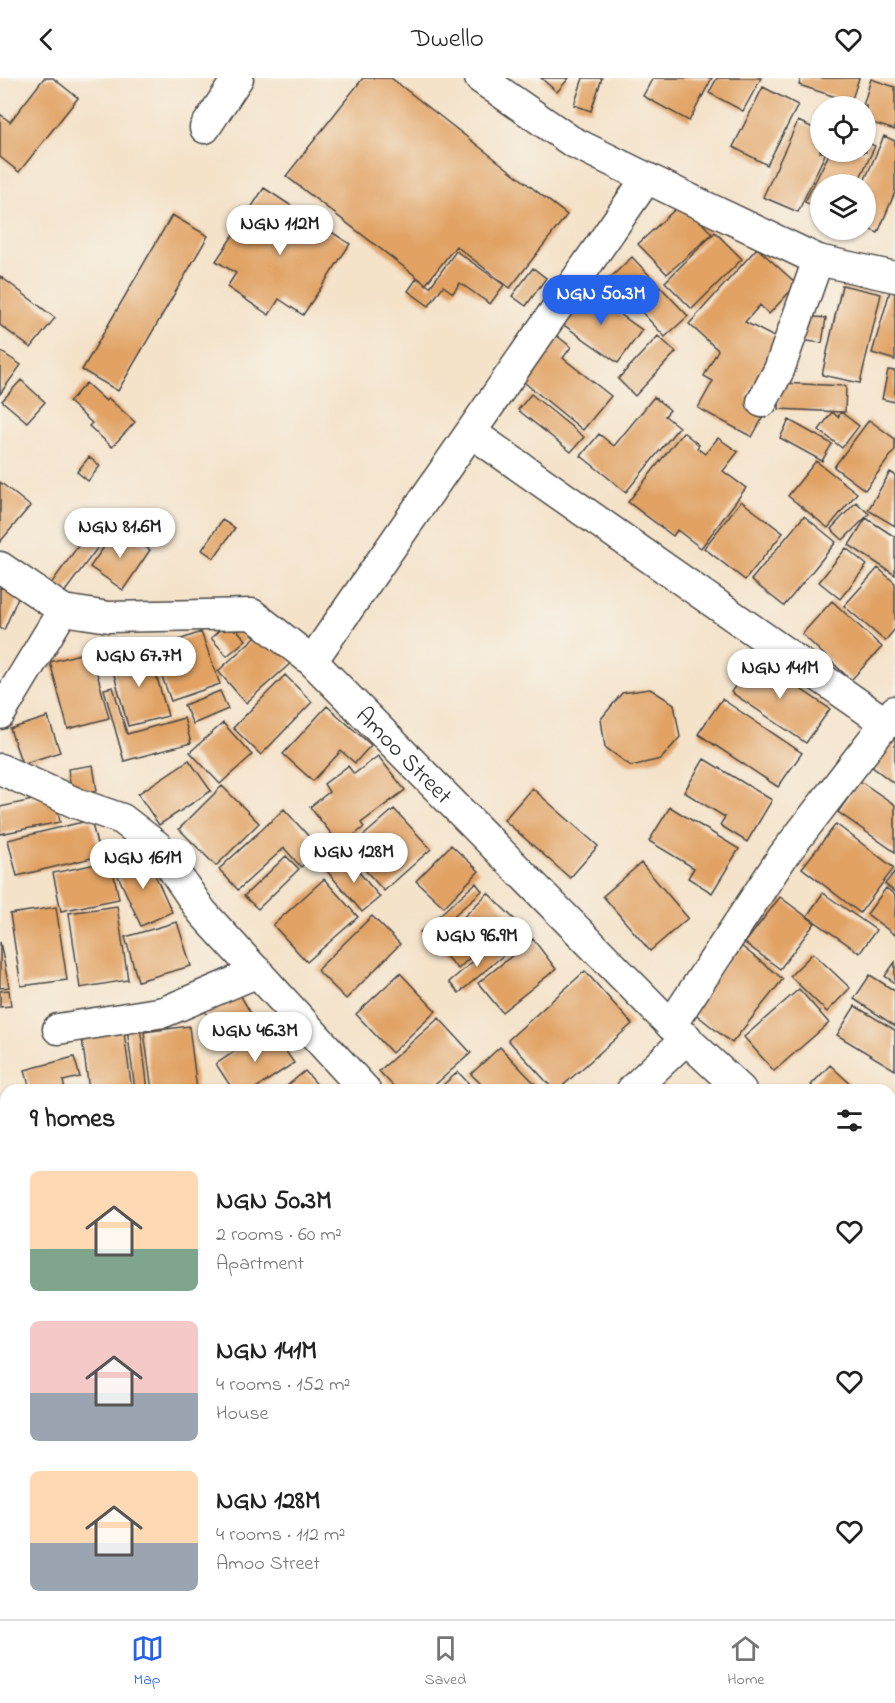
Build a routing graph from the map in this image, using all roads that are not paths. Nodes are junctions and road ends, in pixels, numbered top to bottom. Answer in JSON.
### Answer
{"nodes":[{"id":1,"x":238,"y":78,"type":"edge"},
{"id":2,"x":480,"y":78,"type":"edge"},
{"id":3,"x":205,"y":128,"type":"dead end"},
{"id":4,"x":647,"y":178,"type":"junction"},
{"id":5,"x":818,"y":260,"type":"junction"},
{"id":6,"x":895,"y":277,"type":"edge"},
{"id":7,"x":762,"y":402,"type":"dead end"},
{"id":8,"x":472,"y":433,"type":"junction"},
{"id":9,"x":0,"y":567,"type":"edge"},
{"id":10,"x":63,"y":609,"type":"junction"},
{"id":11,"x":312,"y":661,"type":"junction"},
{"id":12,"x":0,"y":714,"type":"edge"},
{"id":13,"x":891,"y":717,"type":"edge"},
{"id":14,"x":0,"y":769,"type":"edge"},
{"id":15,"x":258,"y":972,"type":"junction"},
{"id":16,"x":58,"y":1029,"type":"dead end"},
{"id":17,"x":679,"y":1031,"type":"junction"},
{"id":18,"x":360,"y":1084,"type":"edge"},
{"id":19,"x":637,"y":1084,"type":"edge"},
{"id":20,"x":735,"y":1084,"type":"edge"}],
"edges":[{"from":1,"to":3,"type":"street"},
{"from":2,"to":4,"type":"street"},
{"from":4,"to":5,"type":"street"},
{"from":4,"to":8,"type":"street"},
{"from":5,"to":6,"type":"street"},
{"from":5,"to":7,"type":"street"},
{"from":8,"to":11,"type":"street"},
{"from":8,"to":13,"type":"street"},
{"from":9,"to":10,"type":"street","name":"Amoo Street"},
{"from":10,"to":11,"type":"street","name":"Amoo Street"},
{"from":10,"to":12,"type":"street"},
{"from":11,"to":17,"type":"street","name":"Amoo Street"},
{"from":13,"to":17,"type":"street"},
{"from":14,"to":15,"type":"street"},
{"from":15,"to":16,"type":"street"},
{"from":15,"to":18,"type":"street"},
{"from":17,"to":19,"type":"street"},
{"from":17,"to":20,"type":"street","name":"Amoo Street"}]}
